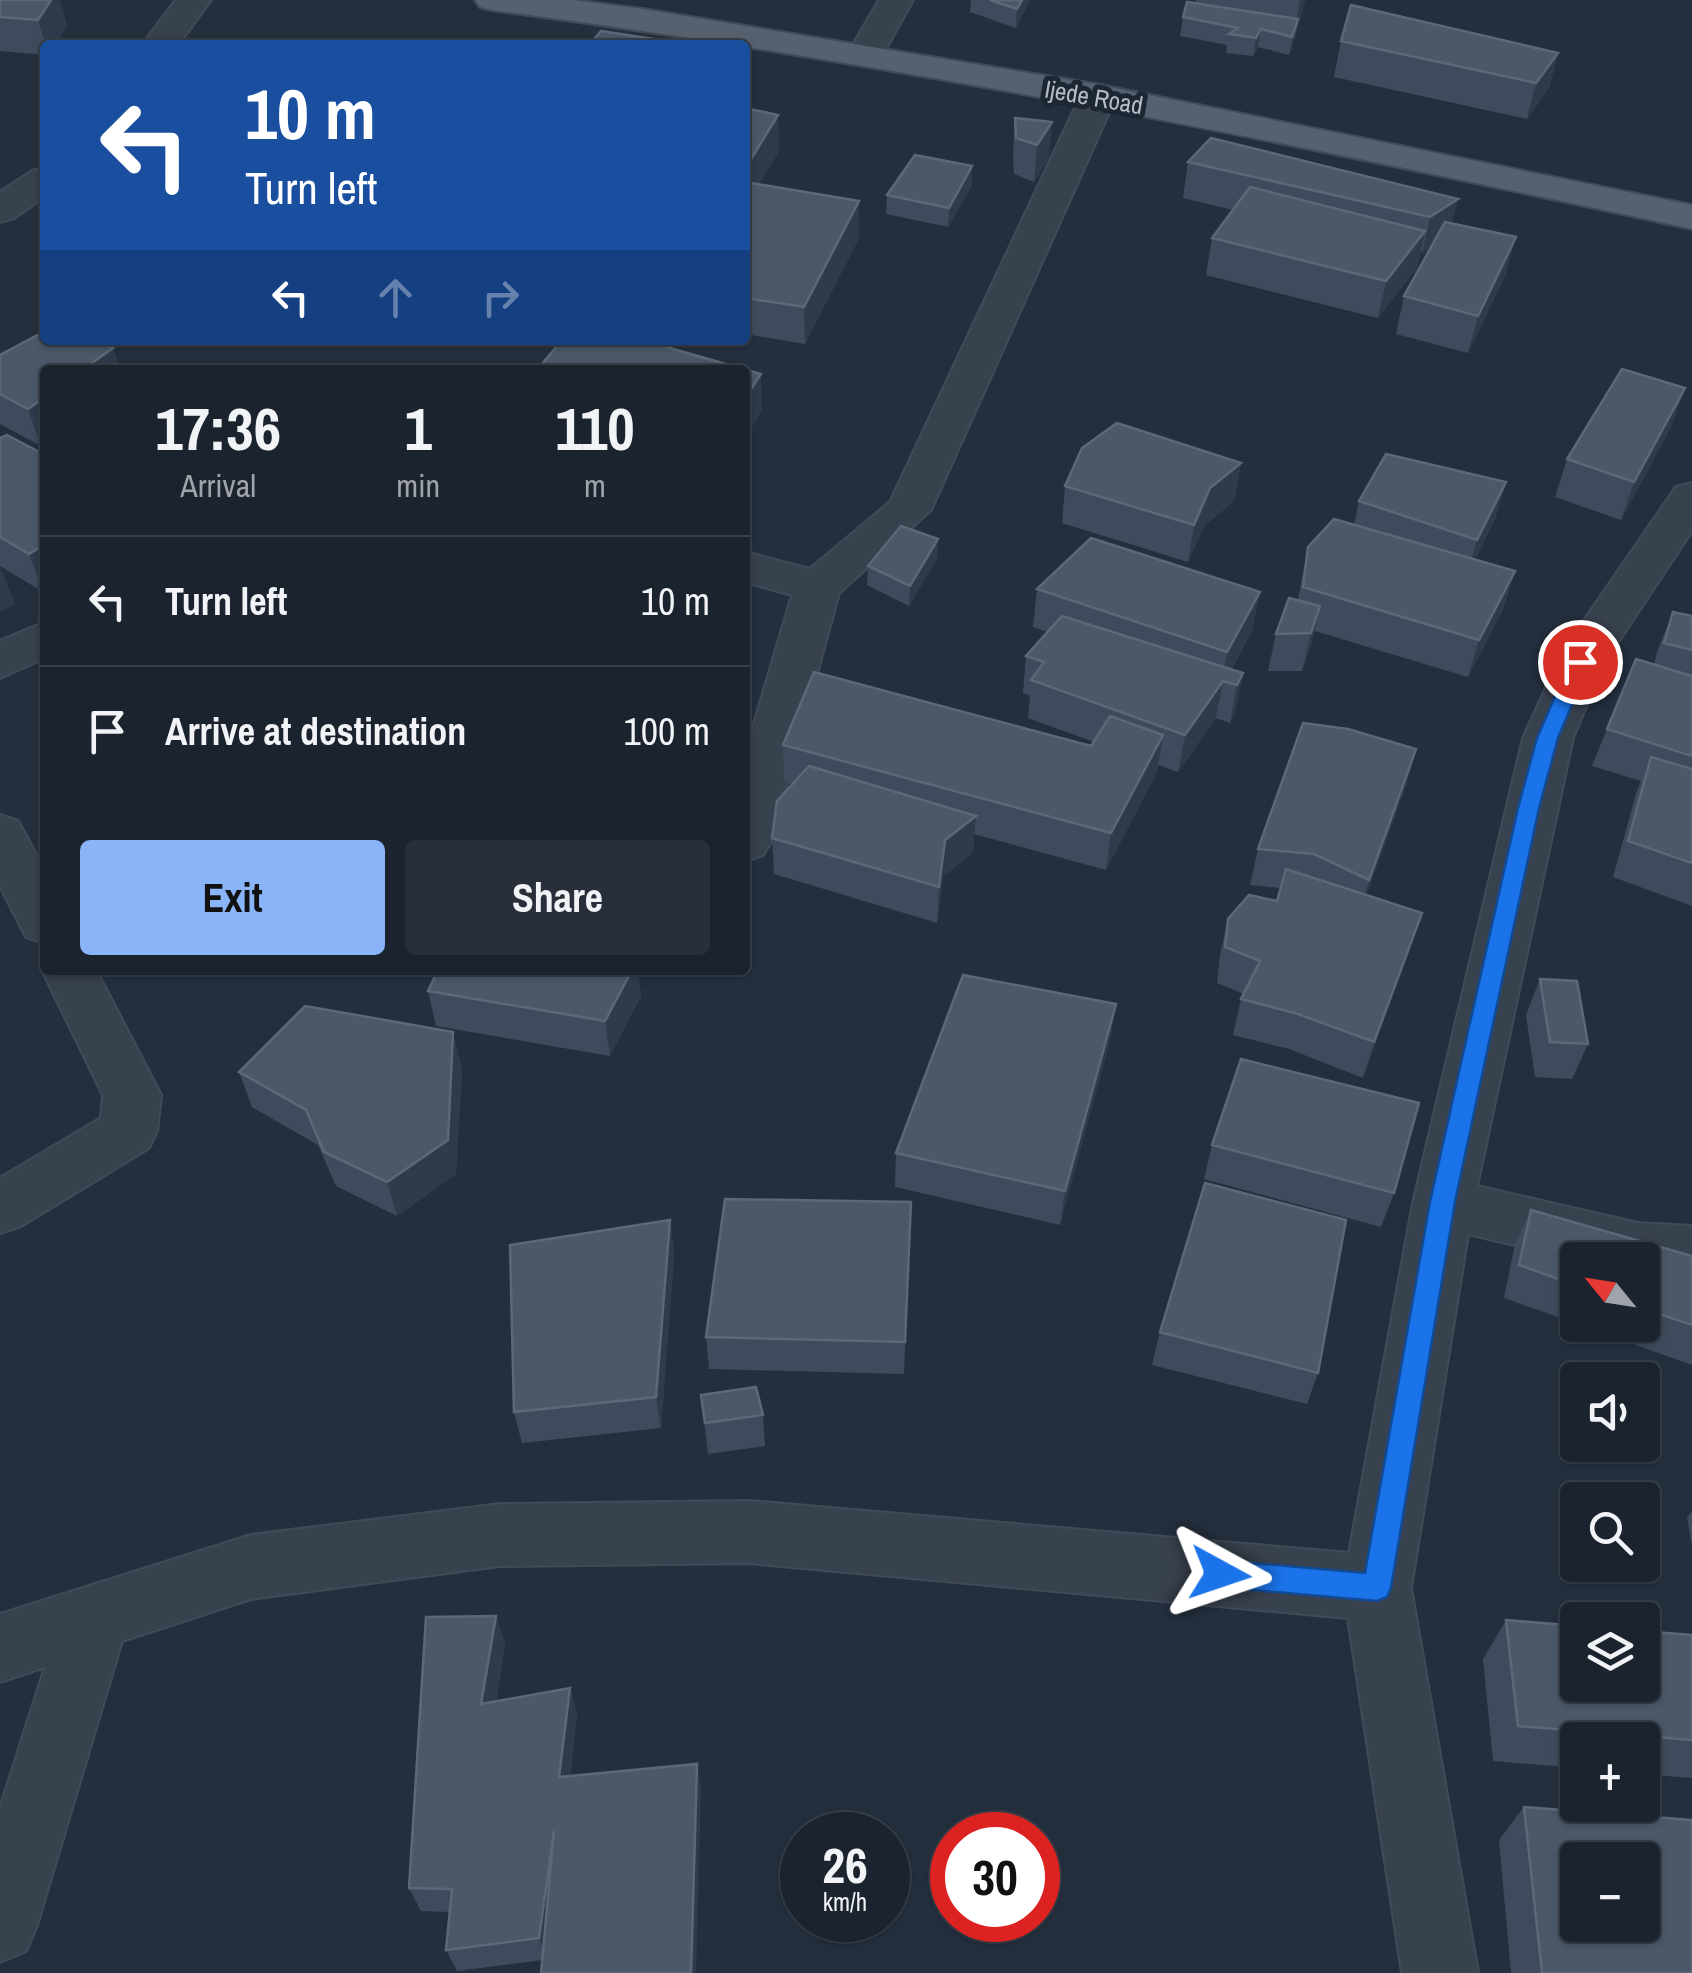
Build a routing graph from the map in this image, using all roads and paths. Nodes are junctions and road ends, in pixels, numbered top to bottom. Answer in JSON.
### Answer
{"nodes":[{"id":1,"x":194,"y":0,"type":"edge"},
{"id":2,"x":492,"y":0,"type":"edge"},
{"id":3,"x":896,"y":0,"type":"edge"},
{"id":4,"x":164,"y":40,"type":"edge"},
{"id":5,"x":865,"y":55,"type":"junction"},
{"id":6,"x":1098,"y":98,"type":"junction"},
{"id":7,"x":40,"y":182,"type":"edge"},
{"id":8,"x":0,"y":210,"type":"edge"},
{"id":9,"x":1692,"y":218,"type":"edge"},
{"id":10,"x":1692,"y":496,"type":"edge"},
{"id":11,"x":750,"y":568,"type":"edge"},
{"id":12,"x":818,"y":586,"type":"junction"},
{"id":13,"x":40,"y":641,"type":"edge"},
{"id":14,"x":0,"y":662,"type":"edge"},
{"id":15,"x":750,"y":824,"type":"edge"},
{"id":16,"x":0,"y":834,"type":"edge"},
{"id":17,"x":40,"y":913,"type":"edge"},
{"id":18,"x":72,"y":975,"type":"edge"},
{"id":19,"x":1443,"y":1202,"type":"junction"},
{"id":20,"x":0,"y":1208,"type":"edge"},
{"id":21,"x":1692,"y":1252,"type":"edge"},
{"id":22,"x":1377,"y":1588,"type":"junction"},
{"id":23,"x":96,"y":1617,"type":"junction"},
{"id":24,"x":0,"y":1648,"type":"edge"},
{"id":25,"x":0,"y":1926,"type":"edge"},
{"id":26,"x":1440,"y":1973,"type":"edge"}],
"edges":[{"from":1,"to":4,"type":"street"},
{"from":2,"to":5,"type":"main road","name":"Ijede Road"},
{"from":3,"to":5,"type":"street"},
{"from":5,"to":6,"type":"main road","name":"Ijede Road"},
{"from":6,"to":9,"type":"main road","name":"Ijede Road"},
{"from":6,"to":12,"type":"street"},
{"from":7,"to":8,"type":"street"},
{"from":10,"to":19,"type":"street"},
{"from":11,"to":12,"type":"street"},
{"from":12,"to":15,"type":"street"},
{"from":13,"to":14,"type":"street"},
{"from":16,"to":17,"type":"street"},
{"from":18,"to":20,"type":"street"},
{"from":19,"to":21,"type":"street"},
{"from":19,"to":22,"type":"street"},
{"from":22,"to":23,"type":"street"},
{"from":22,"to":26,"type":"street"},
{"from":23,"to":24,"type":"street"},
{"from":23,"to":25,"type":"street"}]}
